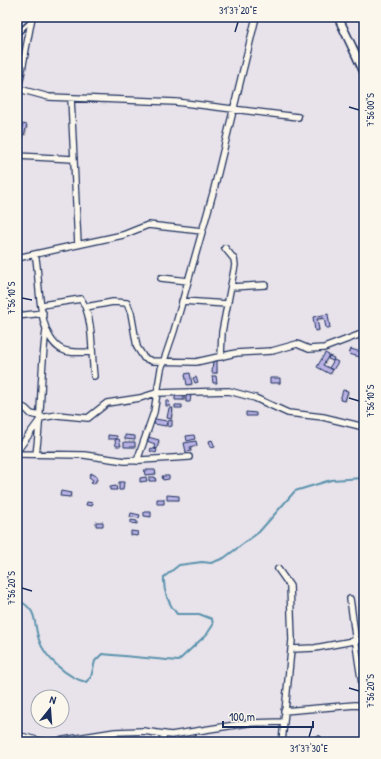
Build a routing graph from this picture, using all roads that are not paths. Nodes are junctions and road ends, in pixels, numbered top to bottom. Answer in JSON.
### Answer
{"nodes":[{"id":1,"x":256,"y":17,"type":"edge"},
{"id":2,"x":338,"y":17,"type":"edge"},
{"id":3,"x":31,"y":19,"type":"edge"},
{"id":4,"x":17,"y":34,"type":"edge"},
{"id":5,"x":364,"y":72,"type":"edge"},
{"id":6,"x":18,"y":93,"type":"edge"},
{"id":7,"x":71,"y":98,"type":"junction"},
{"id":8,"x":233,"y":109,"type":"junction"},
{"id":9,"x":298,"y":117,"type":"dead end"},
{"id":10,"x":17,"y":156,"type":"edge"},
{"id":11,"x":73,"y":159,"type":"junction"},
{"id":12,"x":202,"y":231,"type":"junction"},
{"id":13,"x":78,"y":245,"type":"junction"},
{"id":14,"x":225,"y":248,"type":"dead end"},
{"id":15,"x":33,"y":255,"type":"junction"},
{"id":16,"x":17,"y":258,"type":"edge"},
{"id":17,"x":161,"y":278,"type":"dead end"},
{"id":18,"x":188,"y":281,"type":"junction"},
{"id":19,"x":265,"y":285,"type":"dead end"},
{"id":20,"x":231,"y":287,"type":"junction"},
{"id":21,"x":182,"y":301,"type":"junction"},
{"id":22,"x":227,"y":304,"type":"junction"},
{"id":23,"x":42,"y":305,"type":"junction"},
{"id":24,"x":86,"y":306,"type":"junction"},
{"id":25,"x":43,"y":313,"type":"junction"},
{"id":26,"x":17,"y":316,"type":"edge"},
{"id":27,"x":46,"y":330,"type":"junction"},
{"id":28,"x":364,"y":333,"type":"edge"},
{"id":29,"x":91,"y":352,"type":"junction"},
{"id":30,"x":222,"y":357,"type":"junction"},
{"id":31,"x":164,"y":360,"type":"junction"},
{"id":32,"x":94,"y":376,"type":"dead end"},
{"id":33,"x":156,"y":393,"type":"junction"},
{"id":34,"x":17,"y":404,"type":"edge"},
{"id":35,"x":40,"y":418,"type":"junction"},
{"id":36,"x":364,"y":427,"type":"edge"},
{"id":37,"x":17,"y":452,"type":"edge"},
{"id":38,"x":36,"y":454,"type":"junction"},
{"id":39,"x":189,"y":457,"type":"dead end"},
{"id":40,"x":137,"y":461,"type":"junction"},
{"id":41,"x":278,"y":569,"type":"dead end"},
{"id":42,"x":350,"y":599,"type":"dead end"},
{"id":43,"x":364,"y":639,"type":"edge"},
{"id":44,"x":357,"y":640,"type":"junction"},
{"id":45,"x":292,"y":649,"type":"junction"},
{"id":46,"x":364,"y":693,"type":"edge"},
{"id":47,"x":364,"y":706,"type":"edge"},
{"id":48,"x":284,"y":711,"type":"junction"},
{"id":49,"x":284,"y":722,"type":"junction"},
{"id":50,"x":17,"y":735,"type":"edge"},
{"id":51,"x":163,"y":735,"type":"junction"},
{"id":52,"x":44,"y":742,"type":"edge"},
{"id":53,"x":54,"y":742,"type":"edge"},
{"id":54,"x":163,"y":742,"type":"edge"},
{"id":55,"x":282,"y":742,"type":"edge"}],
"edges":[{"from":1,"to":8,"type":"street"},
{"from":2,"to":5,"type":"street"},
{"from":3,"to":4,"type":"lane"},
{"from":3,"to":6,"type":"street"},
{"from":6,"to":7,"type":"street"},
{"from":7,"to":8,"type":"street"},
{"from":7,"to":11,"type":"street"},
{"from":8,"to":9,"type":"street"},
{"from":8,"to":12,"type":"street"},
{"from":10,"to":11,"type":"street"},
{"from":11,"to":13,"type":"street"},
{"from":12,"to":13,"type":"street"},
{"from":12,"to":18,"type":"street"},
{"from":13,"to":15,"type":"street"},
{"from":14,"to":20,"type":"street"},
{"from":15,"to":16,"type":"street"},
{"from":15,"to":23,"type":"street"},
{"from":17,"to":18,"type":"street"},
{"from":18,"to":21,"type":"street"},
{"from":19,"to":20,"type":"street"},
{"from":20,"to":22,"type":"street"},
{"from":21,"to":22,"type":"street"},
{"from":21,"to":31,"type":"street"},
{"from":22,"to":30,"type":"street"},
{"from":23,"to":24,"type":"street"},
{"from":23,"to":25,"type":"street"},
{"from":24,"to":29,"type":"street"},
{"from":24,"to":31,"type":"street"},
{"from":25,"to":26,"type":"street"},
{"from":25,"to":27,"type":"street"},
{"from":27,"to":29,"type":"street"},
{"from":27,"to":35,"type":"street"},
{"from":28,"to":30,"type":"street"},
{"from":29,"to":32,"type":"street"},
{"from":30,"to":31,"type":"street"},
{"from":31,"to":33,"type":"street"},
{"from":33,"to":35,"type":"street"},
{"from":33,"to":36,"type":"street"},
{"from":33,"to":40,"type":"street"},
{"from":34,"to":35,"type":"street"},
{"from":35,"to":37,"type":"street"},
{"from":35,"to":38,"type":"street"},
{"from":37,"to":38,"type":"street"},
{"from":38,"to":40,"type":"street"},
{"from":39,"to":40,"type":"street"},
{"from":41,"to":45,"type":"street"},
{"from":42,"to":44,"type":"street"},
{"from":43,"to":44,"type":"street"},
{"from":44,"to":45,"type":"street"},
{"from":44,"to":46,"type":"street"},
{"from":45,"to":48,"type":"street"},
{"from":47,"to":48,"type":"street"},
{"from":48,"to":49,"type":"street"},
{"from":49,"to":51,"type":"street"},
{"from":49,"to":55,"type":"street"},
{"from":50,"to":52,"type":"street"},
{"from":51,"to":53,"type":"street"},
{"from":51,"to":54,"type":"street"}]}
